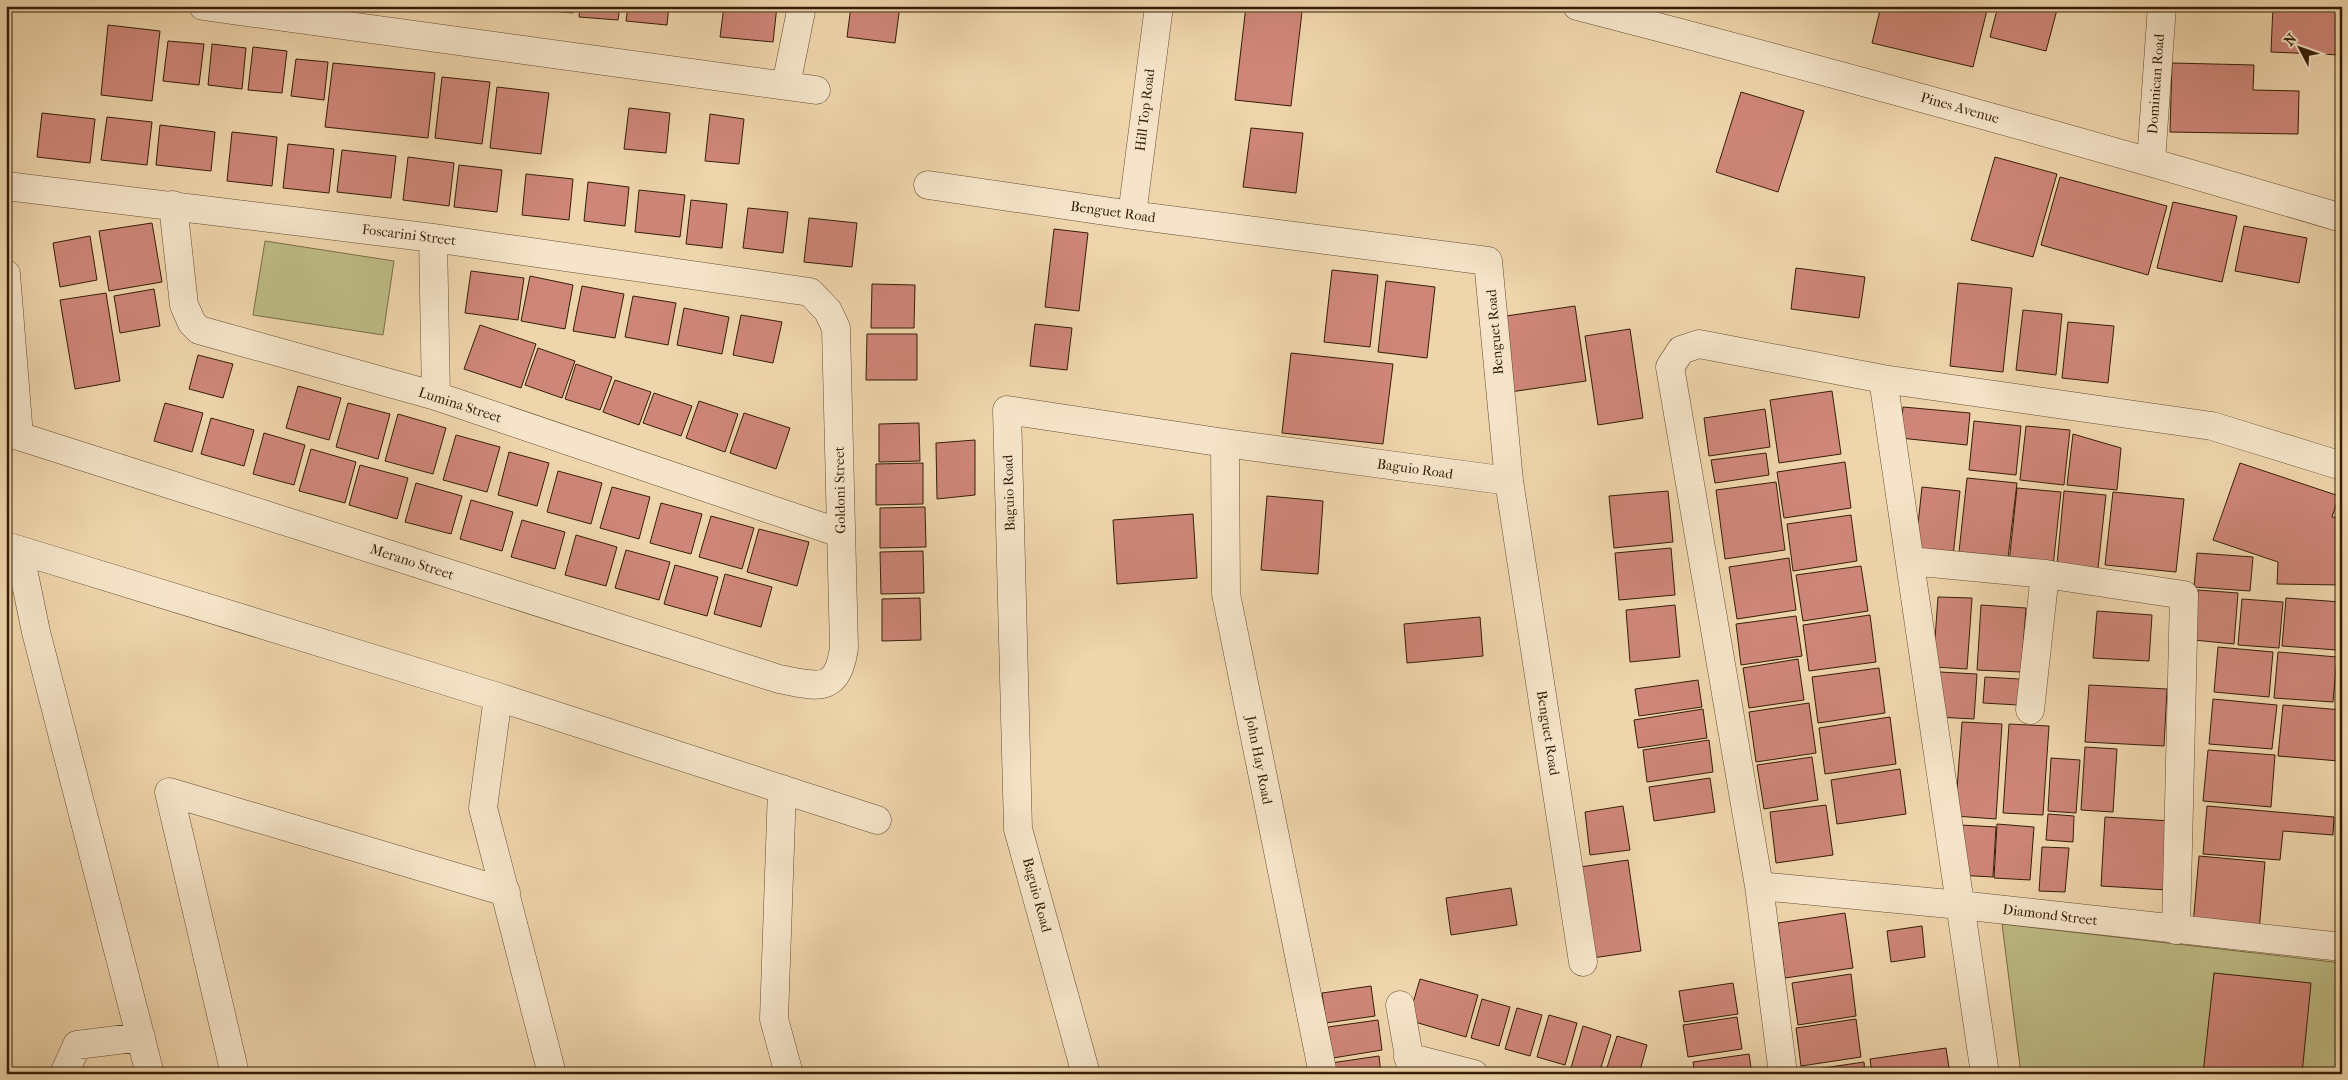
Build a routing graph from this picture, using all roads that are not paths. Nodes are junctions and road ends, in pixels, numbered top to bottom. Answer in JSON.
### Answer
{"nodes":[{"id":1,"x":203,"y":6,"type":"edge"},
{"id":2,"x":802,"y":6,"type":"edge"},
{"id":3,"x":1159,"y":6,"type":"edge"},
{"id":4,"x":1577,"y":6,"type":"edge"},
{"id":5,"x":2162,"y":6,"type":"edge"},
{"id":6,"x":786,"y":85,"type":"junction"},
{"id":7,"x":816,"y":90,"type":"dead end"},
{"id":8,"x":2151,"y":162,"type":"junction"},
{"id":9,"x":928,"y":185,"type":"dead end"},
{"id":10,"x":6,"y":186,"type":"edge"},
{"id":11,"x":172,"y":205,"type":"junction"},
{"id":12,"x":1132,"y":215,"type":"junction"},
{"id":13,"x":2342,"y":218,"type":"edge"},
{"id":14,"x":433,"y":238,"type":"junction"},
{"id":15,"x":6,"y":274,"type":"edge"},
{"id":16,"x":810,"y":292,"type":"joint"},
{"id":17,"x":1883,"y":379,"type":"junction"},
{"id":18,"x":436,"y":396,"type":"junction"},
{"id":19,"x":12,"y":434,"type":"edge"},
{"id":20,"x":1225,"y":443,"type":"junction"},
{"id":21,"x":2342,"y":466,"type":"edge"},
{"id":22,"x":1509,"y":481,"type":"junction"},
{"id":23,"x":840,"y":532,"type":"junction"},
{"id":24,"x":12,"y":548,"type":"edge"},
{"id":25,"x":1910,"y":562,"type":"junction"},
{"id":26,"x":2045,"y":574,"type":"junction"},
{"id":27,"x":819,"y":686,"type":"joint"},
{"id":28,"x":498,"y":697,"type":"junction"},
{"id":29,"x":2030,"y":710,"type":"dead end"},
{"id":30,"x":782,"y":789,"type":"junction"},
{"id":31,"x":877,"y":820,"type":"dead end"},
{"id":32,"x":1759,"y":886,"type":"junction"},
{"id":33,"x":506,"y":892,"type":"junction"},
{"id":34,"x":1960,"y":905,"type":"junction"},
{"id":35,"x":2176,"y":930,"type":"junction"},
{"id":36,"x":2342,"y":947,"type":"edge"},
{"id":37,"x":1582,"y":962,"type":"dead end"},
{"id":38,"x":1400,"y":1005,"type":"dead end"},
{"id":39,"x":142,"y":1037,"type":"junction"},
{"id":40,"x":1410,"y":1065,"type":"edge"},
{"id":41,"x":64,"y":1074,"type":"edge"},
{"id":42,"x":150,"y":1074,"type":"edge"},
{"id":43,"x":235,"y":1074,"type":"edge"},
{"id":44,"x":552,"y":1074,"type":"edge"},
{"id":45,"x":789,"y":1074,"type":"edge"},
{"id":46,"x":1086,"y":1074,"type":"edge"},
{"id":47,"x":1323,"y":1074,"type":"edge"},
{"id":48,"x":1474,"y":1074,"type":"edge"},
{"id":49,"x":1783,"y":1074,"type":"edge"},
{"id":50,"x":1985,"y":1074,"type":"edge"}],
"edges":[{"from":1,"to":6,"type":"street"},
{"from":2,"to":6,"type":"street"},
{"from":3,"to":12,"type":"street","name":"Hill Top Road"},
{"from":4,"to":8,"type":"street","name":"Pines Avenue"},
{"from":5,"to":8,"type":"street","name":"Dominican Road"},
{"from":6,"to":7,"type":"street"},
{"from":8,"to":13,"type":"street","name":"Pines Avenue"},
{"from":9,"to":12,"type":"street","name":"Benguet Road"},
{"from":10,"to":11,"type":"street","name":"Foscarini Street"},
{"from":11,"to":14,"type":"street","name":"Foscarini Street"},
{"from":11,"to":18,"type":"street","name":"Lumina Street"},
{"from":12,"to":22,"type":"street","name":"Benguet Road"},
{"from":14,"to":16,"type":"street","name":"Foscarini Street"},
{"from":14,"to":18,"type":"street"},
{"from":15,"to":19,"type":"street"},
{"from":16,"to":23,"type":"street","name":"Goldoni Street"},
{"from":17,"to":21,"type":"street"},
{"from":17,"to":25,"type":"street"},
{"from":17,"to":32,"type":"street"},
{"from":18,"to":23,"type":"street","name":"Lumina Street"},
{"from":19,"to":27,"type":"street","name":"Merano Street"},
{"from":20,"to":22,"type":"street","name":"Baguio Road"},
{"from":20,"to":46,"type":"street","name":"Baguio Road"},
{"from":20,"to":47,"type":"street","name":"John Hay Road"},
{"from":22,"to":37,"type":"street","name":"Benguet Road"},
{"from":23,"to":27,"type":"street","name":"Goldoni Street"},
{"from":24,"to":28,"type":"street"},
{"from":24,"to":39,"type":"street"},
{"from":25,"to":26,"type":"street"},
{"from":25,"to":34,"type":"street"},
{"from":26,"to":29,"type":"street"},
{"from":26,"to":35,"type":"street"},
{"from":28,"to":30,"type":"street"},
{"from":28,"to":33,"type":"street"},
{"from":30,"to":31,"type":"street"},
{"from":30,"to":45,"type":"street"},
{"from":32,"to":34,"type":"street","name":"Diamond Street"},
{"from":32,"to":49,"type":"street"},
{"from":33,"to":43,"type":"street"},
{"from":33,"to":44,"type":"street"},
{"from":34,"to":35,"type":"street","name":"Diamond Street"},
{"from":34,"to":50,"type":"street"},
{"from":35,"to":36,"type":"street","name":"Diamond Street"},
{"from":38,"to":40,"type":"street"},
{"from":39,"to":41,"type":"street"},
{"from":39,"to":42,"type":"street"},
{"from":40,"to":48,"type":"street"}]}
